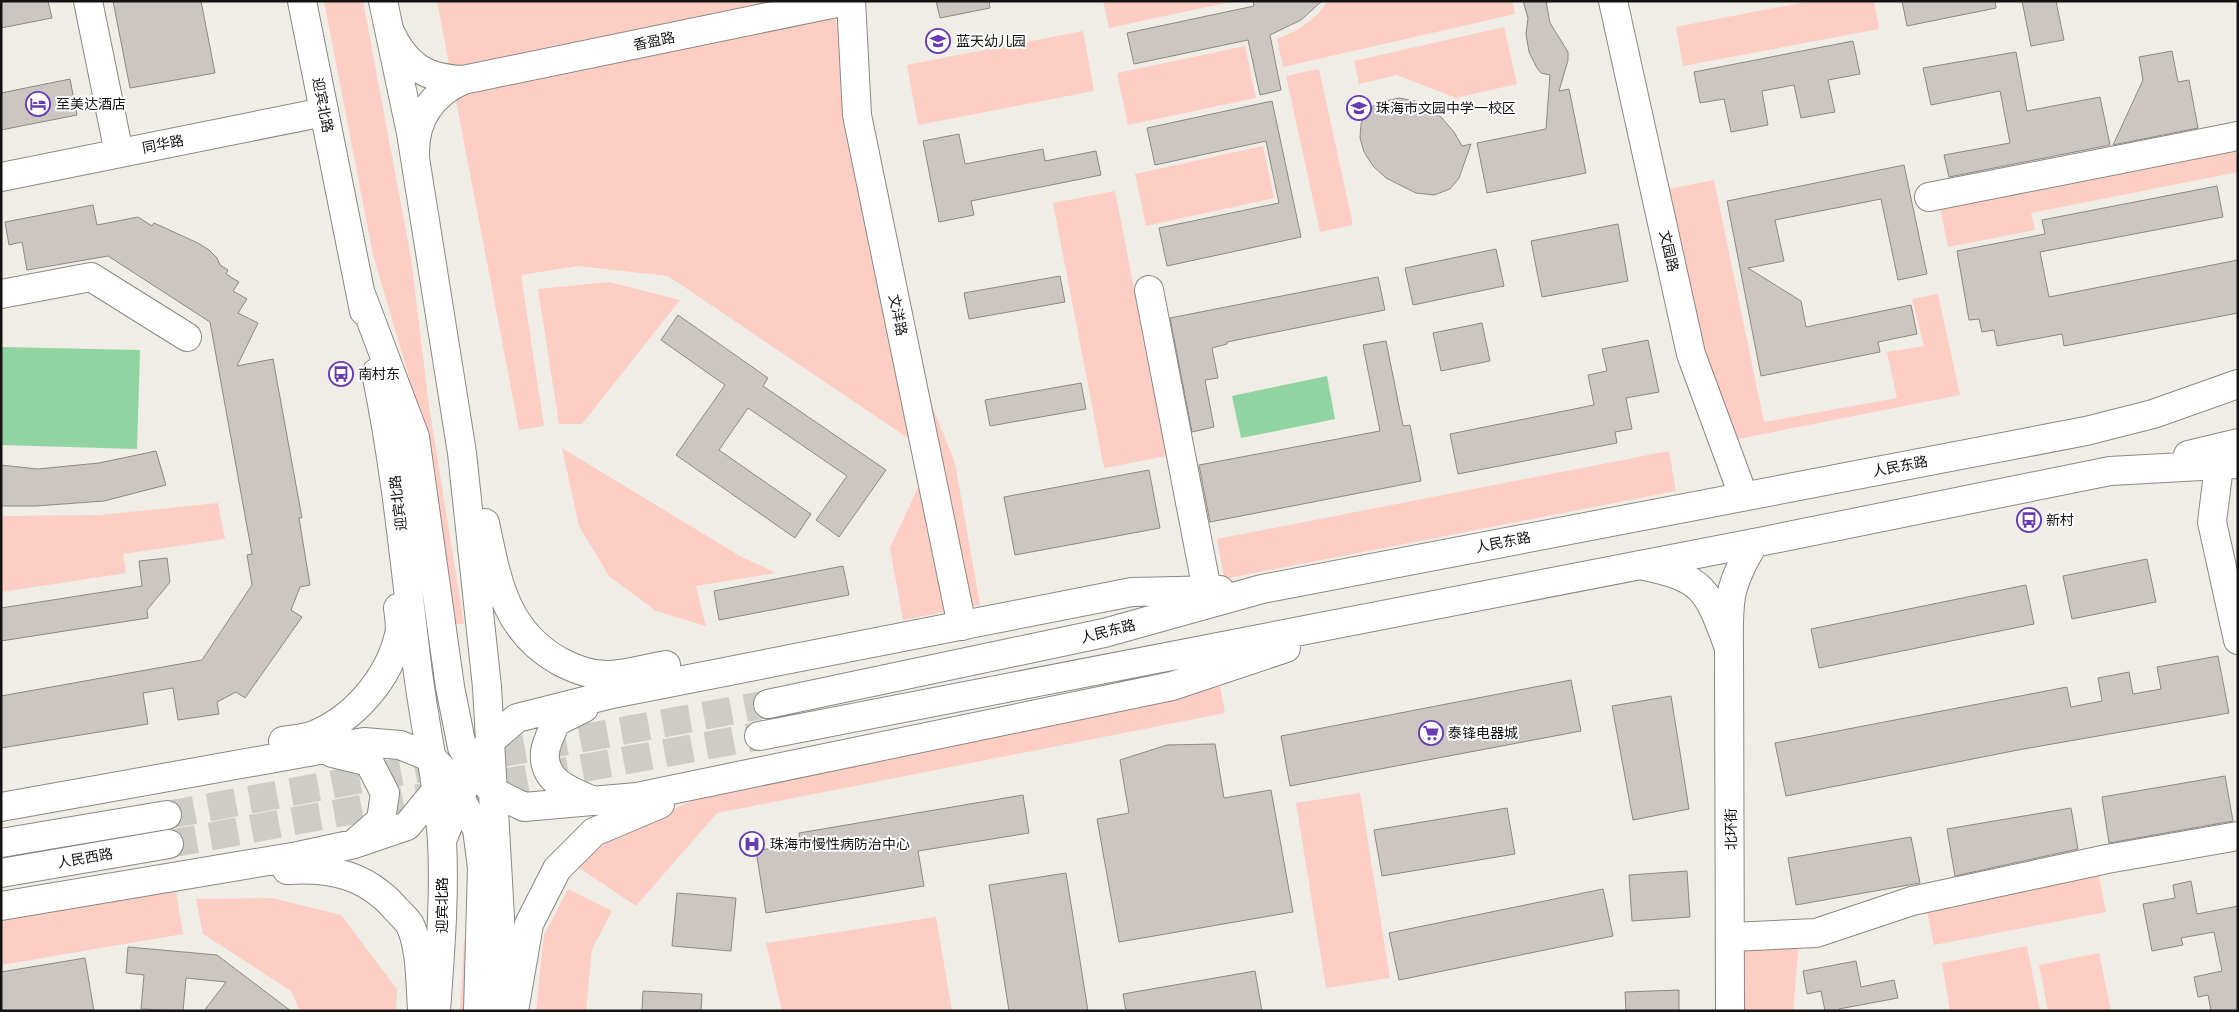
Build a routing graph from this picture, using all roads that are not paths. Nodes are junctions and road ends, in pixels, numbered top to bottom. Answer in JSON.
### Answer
{"nodes":[{"id":1,"x":88,"y":1,"type":"edge"},
{"id":2,"x":302,"y":1,"type":"edge"},
{"id":3,"x":384,"y":1,"type":"edge"},
{"id":4,"x":846,"y":1,"type":"edge"},
{"id":5,"x":851,"y":1,"type":"edge"},
{"id":6,"x":1613,"y":1,"type":"edge"},
{"id":7,"x":390,"y":32,"type":"junction"},
{"id":8,"x":463,"y":80,"type":"junction"},
{"id":9,"x":324,"y":112,"type":"junction"},
{"id":10,"x":2238,"y":136,"type":"edge"},
{"id":11,"x":119,"y":153,"type":"junction"},
{"id":12,"x":415,"y":159,"type":"junction"},
{"id":13,"x":1,"y":177,"type":"edge"},
{"id":14,"x":1929,"y":197,"type":"dead end"},
{"id":15,"x":1149,"y":290,"type":"dead end"},
{"id":16,"x":1,"y":294,"type":"edge"},
{"id":17,"x":361,"y":294,"type":"junction"},
{"id":18,"x":438,"y":303,"type":"junction"},
{"id":19,"x":187,"y":337,"type":"dead end"},
{"id":20,"x":2238,"y":384,"type":"edge"},
{"id":21,"x":2238,"y":404,"type":"edge"},
{"id":22,"x":2122,"y":423,"type":"junction"},
{"id":23,"x":2238,"y":443,"type":"edge"},
{"id":24,"x":391,"y":446,"type":"junction"},
{"id":25,"x":2229,"y":465,"type":"edge"},
{"id":26,"x":2110,"y":471,"type":"junction"},
{"id":27,"x":1743,"y":495,"type":"junction"},
{"id":28,"x":1754,"y":543,"type":"junction"},
{"id":29,"x":1640,"y":565,"type":"junction"},
{"id":30,"x":1262,"y":589,"type":"junction"},
{"id":31,"x":1207,"y":590,"type":"junction"},
{"id":32,"x":1377,"y":616,"type":"junction"},
{"id":33,"x":962,"y":626,"type":"junction"},
{"id":34,"x":2237,"y":635,"type":"edge"},
{"id":35,"x":1729,"y":648,"type":"junction"},
{"id":36,"x":843,"y":650,"type":"junction"},
{"id":37,"x":487,"y":687,"type":"junction"},
{"id":38,"x":612,"y":694,"type":"junction"},
{"id":39,"x":768,"y":704,"type":"tunnel mouth"},
{"id":40,"x":759,"y":736,"type":"tunnel mouth"},
{"id":41,"x":489,"y":742,"type":"junction"},
{"id":42,"x":325,"y":751,"type":"junction"},
{"id":43,"x":468,"y":759,"type":"junction"},
{"id":44,"x":749,"y":774,"type":"junction"},
{"id":45,"x":444,"y":780,"type":"junction"},
{"id":46,"x":492,"y":791,"type":"junction"},
{"id":47,"x":596,"y":802,"type":"junction"},
{"id":48,"x":12,"y":805,"type":"edge"},
{"id":49,"x":167,"y":815,"type":"tunnel mouth"},
{"id":50,"x":2238,"y":836,"type":"edge"},
{"id":51,"x":1,"y":843,"type":"edge"},
{"id":52,"x":169,"y":844,"type":"tunnel mouth"},
{"id":53,"x":354,"y":844,"type":"junction"},
{"id":54,"x":1,"y":872,"type":"edge"},
{"id":55,"x":171,"y":878,"type":"junction"},
{"id":56,"x":1,"y":906,"type":"edge"},
{"id":57,"x":1732,"y":937,"type":"junction"},
{"id":58,"x":422,"y":1011,"type":"edge"},
{"id":59,"x":436,"y":1011,"type":"edge"},
{"id":60,"x":478,"y":1011,"type":"edge"},
{"id":61,"x":499,"y":1011,"type":"edge"},
{"id":62,"x":514,"y":1011,"type":"edge"},
{"id":63,"x":1730,"y":1011,"type":"edge"}],
"edges":[{"from":1,"to":11,"type":"main road"},
{"from":2,"to":9,"type":"main road","name":"迎宾北路"},
{"from":3,"to":7,"type":"main road"},
{"from":4,"to":8,"type":"main road","name":"香盈路"},
{"from":5,"to":33,"type":"main road","name":"文洋路"},
{"from":6,"to":27,"type":"main road","name":"文园路"},
{"from":7,"to":8,"type":"main road"},
{"from":7,"to":12,"type":"main road"},
{"from":8,"to":12,"type":"main road"},
{"from":9,"to":11,"type":"main road","name":"同华路"},
{"from":9,"to":17,"type":"main road","name":"迎宾北路"},
{"from":10,"to":14,"type":"main road"},
{"from":11,"to":13,"type":"main road","name":"同华路"},
{"from":12,"to":18,"type":"main road"},
{"from":15,"to":31,"type":"main road"},
{"from":16,"to":19,"type":"main road"},
{"from":17,"to":24,"type":"main road","name":"迎宾北路"},
{"from":17,"to":43,"type":"main road"},
{"from":18,"to":36,"type":"main road"},
{"from":18,"to":37,"type":"main road"},
{"from":20,"to":22,"type":"main road","name":"人民东路"},
{"from":21,"to":22,"type":"main road"},
{"from":22,"to":27,"type":"main road","name":"人民东路"},
{"from":23,"to":26,"type":"main road"},
{"from":24,"to":45,"type":"main road","name":"迎宾北路"},
{"from":24,"to":48,"type":"main road"},
{"from":25,"to":26,"type":"main road"},
{"from":25,"to":34,"type":"main road"},
{"from":26,"to":28,"type":"main road"},
{"from":27,"to":30,"type":"main road","name":"人民东路"},
{"from":28,"to":29,"type":"main road"},
{"from":28,"to":35,"type":"main road","name":"北环街"},
{"from":29,"to":32,"type":"main road"},
{"from":29,"to":35,"type":"main road","name":"北环街"},
{"from":30,"to":31,"type":"main road"},
{"from":30,"to":39,"type":"main road","name":"人民东路"},
{"from":31,"to":33,"type":"main road"},
{"from":32,"to":40,"type":"main road"},
{"from":32,"to":44,"type":"main road"},
{"from":33,"to":36,"type":"main road"},
{"from":35,"to":57,"type":"main road","name":"北环街"},
{"from":36,"to":38,"type":"main road"},
{"from":37,"to":41,"type":"main road"},
{"from":37,"to":43,"type":"main road"},
{"from":38,"to":41,"type":"main road"},
{"from":38,"to":47,"type":"main road"},
{"from":41,"to":43,"type":"main road"},
{"from":41,"to":46,"type":"main road"},
{"from":42,"to":45,"type":"main road"},
{"from":42,"to":48,"type":"main road"},
{"from":42,"to":53,"type":"main road"},
{"from":43,"to":45,"type":"main road"},
{"from":43,"to":46,"type":"main road"},
{"from":44,"to":47,"type":"main road"},
{"from":44,"to":62,"type":"main road"},
{"from":45,"to":53,"type":"main road"},
{"from":45,"to":59,"type":"main road","name":"迎宾北路"},
{"from":45,"to":60,"type":"main road"},
{"from":46,"to":47,"type":"main road"},
{"from":46,"to":61,"type":"main road"},
{"from":49,"to":51,"type":"main road","name":"人民西路"},
{"from":50,"to":57,"type":"main road"},
{"from":52,"to":54,"type":"main road","name":"人民西路"},
{"from":53,"to":55,"type":"main road"},
{"from":55,"to":56,"type":"main road"},
{"from":55,"to":58,"type":"main road"},
{"from":57,"to":63,"type":"main road","name":"北环街"}]}
